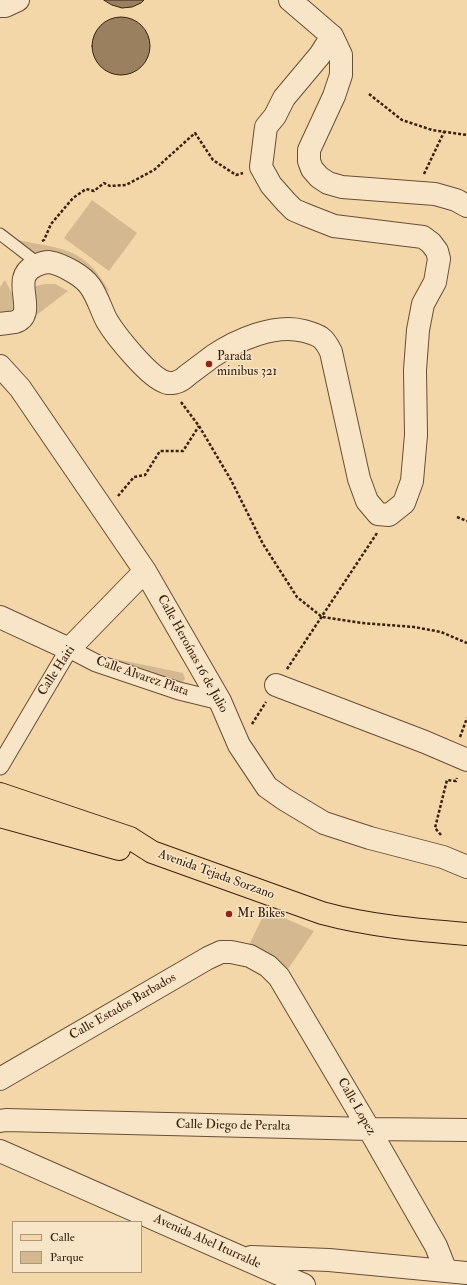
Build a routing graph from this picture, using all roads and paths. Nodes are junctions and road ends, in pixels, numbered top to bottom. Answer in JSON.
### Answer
{"nodes":[{"id":1,"x":18,"y":0,"type":"edge"},
{"id":2,"x":290,"y":0,"type":"edge"},
{"id":3,"x":0,"y":6,"type":"edge"},
{"id":4,"x":332,"y":36,"type":"junction"},
{"id":5,"x":369,"y":94,"type":"dead end"},
{"id":6,"x":444,"y":132,"type":"junction"},
{"id":7,"x":467,"y":134,"type":"edge"},
{"id":8,"x":261,"y":168,"type":"junction"},
{"id":9,"x":416,"y":192,"type":"junction"},
{"id":10,"x":467,"y":206,"type":"edge"},
{"id":11,"x":0,"y":234,"type":"edge"},
{"id":12,"x":32,"y":258,"type":"junction"},
{"id":13,"x":0,"y":324,"type":"edge"},
{"id":14,"x":0,"y":366,"type":"edge"},
{"id":15,"x":166,"y":383,"type":"junction"},
{"id":16,"x":199,"y":426,"type":"junction"},
{"id":17,"x":105,"y":511,"type":"junction"},
{"id":18,"x":389,"y":515,"type":"junction"},
{"id":19,"x":458,"y":517,"type":"dead end"},
{"id":20,"x":467,"y":521,"type":"edge"},
{"id":21,"x":145,"y":571,"type":"junction"},
{"id":22,"x":322,"y":616,"type":"junction"},
{"id":23,"x":0,"y":617,"type":"edge"},
{"id":24,"x":467,"y":643,"type":"edge"},
{"id":25,"x":69,"y":649,"type":"junction"},
{"id":26,"x":276,"y":685,"type":"junction"},
{"id":27,"x":220,"y":701,"type":"junction"},
{"id":28,"x":239,"y":745,"type":"junction"},
{"id":29,"x":0,"y":766,"type":"edge"},
{"id":30,"x":463,"y":768,"type":"edge"},
{"id":31,"x":0,"y":794,"type":"edge"},
{"id":32,"x":0,"y":816,"type":"edge"},
{"id":33,"x":152,"y":852,"type":"junction"},
{"id":34,"x":443,"y":857,"type":"junction"},
{"id":35,"x":467,"y":867,"type":"edge"},
{"id":36,"x":467,"y":934,"type":"edge"},
{"id":37,"x":250,"y":956,"type":"joint"},
{"id":38,"x":0,"y":1079,"type":"edge"},
{"id":39,"x":0,"y":1121,"type":"edge"},
{"id":40,"x":369,"y":1129,"type":"junction"},
{"id":41,"x":467,"y":1130,"type":"edge"},
{"id":42,"x":0,"y":1151,"type":"edge"},
{"id":43,"x":239,"y":1256,"type":"junction"},
{"id":44,"x":452,"y":1276,"type":"edge"},
{"id":45,"x":304,"y":1285,"type":"edge"}],
"edges":[{"from":1,"to":3,"type":"street"},
{"from":2,"to":4,"type":"street"},
{"from":4,"to":8,"type":"street"},
{"from":4,"to":9,"type":"street"},
{"from":5,"to":6,"type":"path"},
{"from":6,"to":7,"type":"path"},
{"from":6,"to":9,"type":"path"},
{"from":8,"to":12,"type":"path"},
{"from":8,"to":18,"type":"street"},
{"from":9,"to":10,"type":"street"},
{"from":11,"to":12,"type":"lane"},
{"from":12,"to":13,"type":"street"},
{"from":12,"to":15,"type":"street"},
{"from":14,"to":17,"type":"street","name":"Calle Heroínas 16 de Julio"},
{"from":15,"to":16,"type":"path"},
{"from":15,"to":18,"type":"street"},
{"from":16,"to":17,"type":"path"},
{"from":16,"to":22,"type":"path"},
{"from":17,"to":21,"type":"street","name":"Calle Heroínas 16 de Julio"},
{"from":18,"to":22,"type":"path"},
{"from":19,"to":20,"type":"path"},
{"from":21,"to":25,"type":"street","name":"Calle Haiti"},
{"from":21,"to":27,"type":"street","name":"Calle Heroínas 16 de Julio"},
{"from":22,"to":24,"type":"path"},
{"from":22,"to":26,"type":"path"},
{"from":23,"to":25,"type":"street","name":"Calle Alvarez Plata"},
{"from":25,"to":27,"type":"street","name":"Calle Alvarez Plata"},
{"from":25,"to":29,"type":"street","name":"Calle Haiti"},
{"from":26,"to":28,"type":"path"},
{"from":26,"to":30,"type":"street"},
{"from":27,"to":28,"type":"street","name":"Calle Heroínas 16 de Julio"},
{"from":28,"to":34,"type":"street","name":"Calle Heroínas 16 de Julio"},
{"from":30,"to":34,"type":"path"},
{"from":31,"to":33,"type":"main road","name":"Avenida Tejada Sorzano"},
{"from":32,"to":33,"type":"main road","name":"Avenida Tejada Sorzano"},
{"from":33,"to":36,"type":"main road","name":"Avenida Tejada Sorzano"},
{"from":34,"to":35,"type":"street","name":"Calle Heroínas 16 de Julio"},
{"from":37,"to":38,"type":"street","name":"Calle Estados Barbados"},
{"from":37,"to":40,"type":"street","name":"Calle Lopez"},
{"from":39,"to":40,"type":"street","name":"Calle Diego de Peralta"},
{"from":40,"to":41,"type":"street","name":"Calle Diego de Peralta"},
{"from":40,"to":44,"type":"street","name":"Calle Lopez"},
{"from":42,"to":43,"type":"street","name":"Avenida Abel Iturralde"},
{"from":43,"to":44,"type":"street"},
{"from":43,"to":45,"type":"street","name":"Avenida Abel Iturralde"}]}
